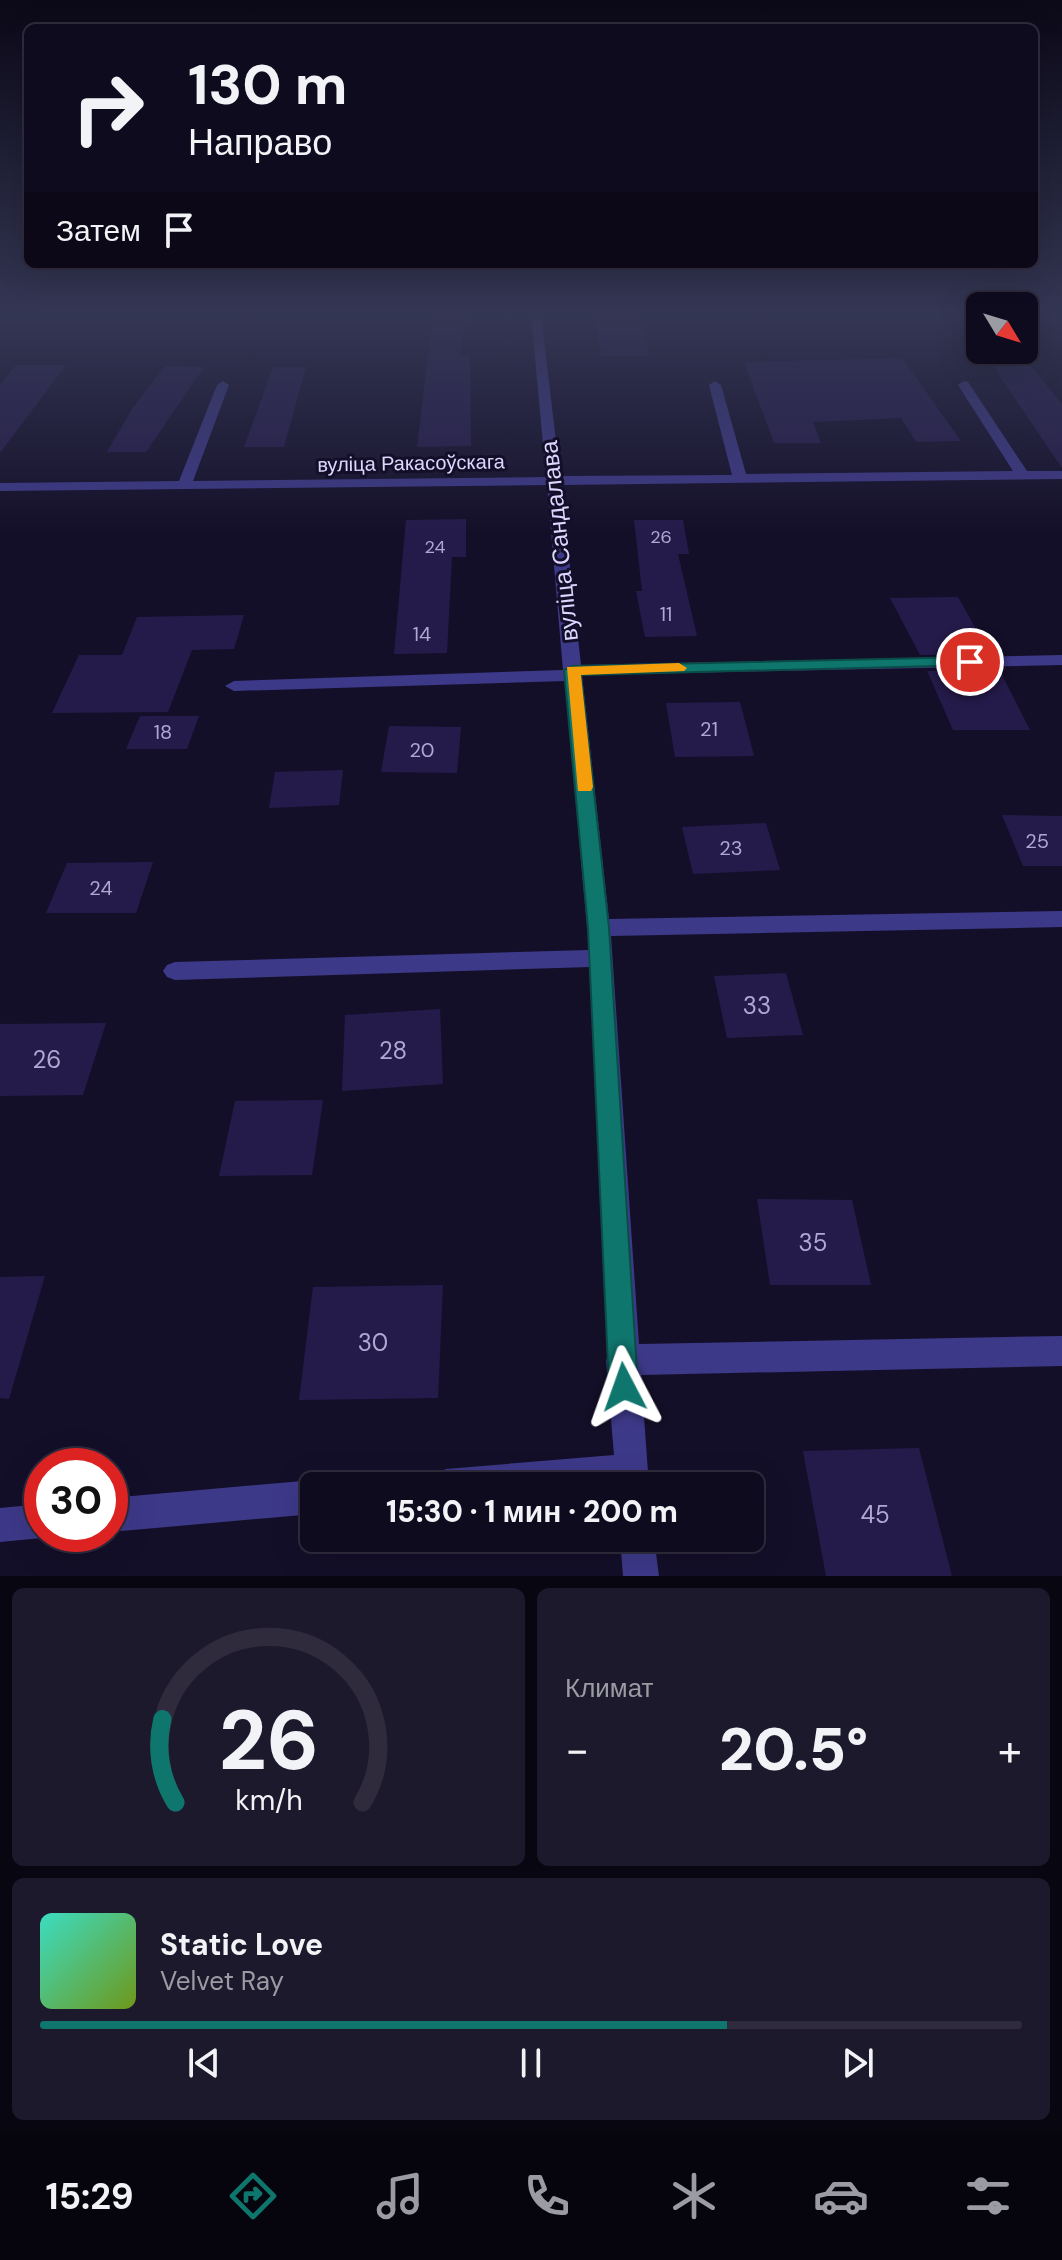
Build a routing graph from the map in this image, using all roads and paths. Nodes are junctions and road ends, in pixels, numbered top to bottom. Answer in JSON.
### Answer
{"nodes":[{"id":1,"x":222,"y":388,"type":"edge"},
{"id":2,"x":543,"y":388,"type":"edge"},
{"id":3,"x":716,"y":388,"type":"edge"},
{"id":4,"x":966,"y":388,"type":"edge"},
{"id":5,"x":1062,"y":475,"type":"edge"},
{"id":6,"x":1023,"y":476,"type":"junction"},
{"id":7,"x":740,"y":479,"type":"junction"},
{"id":8,"x":553,"y":481,"type":"junction"},
{"id":9,"x":184,"y":485,"type":"junction"},
{"id":10,"x":0,"y":487,"type":"edge"},
{"id":11,"x":1062,"y":660,"type":"edge"},
{"id":12,"x":572,"y":672,"type":"junction"},
{"id":13,"x":234,"y":686,"type":"dead end"},
{"id":14,"x":1062,"y":919,"type":"edge"},
{"id":15,"x":599,"y":928,"type":"junction"},
{"id":16,"x":601,"y":958,"type":"junction"},
{"id":17,"x":175,"y":971,"type":"dead end"},
{"id":18,"x":1062,"y":1351,"type":"edge"},
{"id":19,"x":622,"y":1360,"type":"junction"},
{"id":20,"x":631,"y":1472,"type":"edge"},
{"id":21,"x":300,"y":1498,"type":"edge"},
{"id":22,"x":128,"y":1513,"type":"edge"},
{"id":23,"x":24,"y":1523,"type":"edge"},
{"id":24,"x":0,"y":1525,"type":"edge"},
{"id":25,"x":638,"y":1552,"type":"edge"},
{"id":26,"x":641,"y":1576,"type":"edge"}],
"edges":[{"from":1,"to":9,"type":"street"},
{"from":2,"to":8,"type":"street","name":"вуліца Сандалава"},
{"from":3,"to":7,"type":"street"},
{"from":4,"to":6,"type":"street"},
{"from":5,"to":6,"type":"street","name":"вуліца Ракасоўскага"},
{"from":6,"to":7,"type":"street","name":"вуліца Ракасоўскага"},
{"from":7,"to":8,"type":"street","name":"вуліца Ракасоўскага"},
{"from":8,"to":9,"type":"street","name":"вуліца Ракасоўскага"},
{"from":8,"to":12,"type":"street","name":"вуліца Сандалава"},
{"from":9,"to":10,"type":"street","name":"вуліца Ракасоўскага"},
{"from":11,"to":12,"type":"street"},
{"from":12,"to":13,"type":"street"},
{"from":12,"to":15,"type":"street","name":"вуліца Сандалава"},
{"from":14,"to":15,"type":"street"},
{"from":15,"to":16,"type":"street","name":"вуліца Сандалава"},
{"from":16,"to":17,"type":"street"},
{"from":16,"to":19,"type":"street","name":"вуліца Сандалава"},
{"from":18,"to":19,"type":"street"},
{"from":19,"to":20,"type":"street","name":"вуліца Сандалава"},
{"from":21,"to":22,"type":"street"},
{"from":23,"to":24,"type":"street"},
{"from":25,"to":26,"type":"street"}]}
